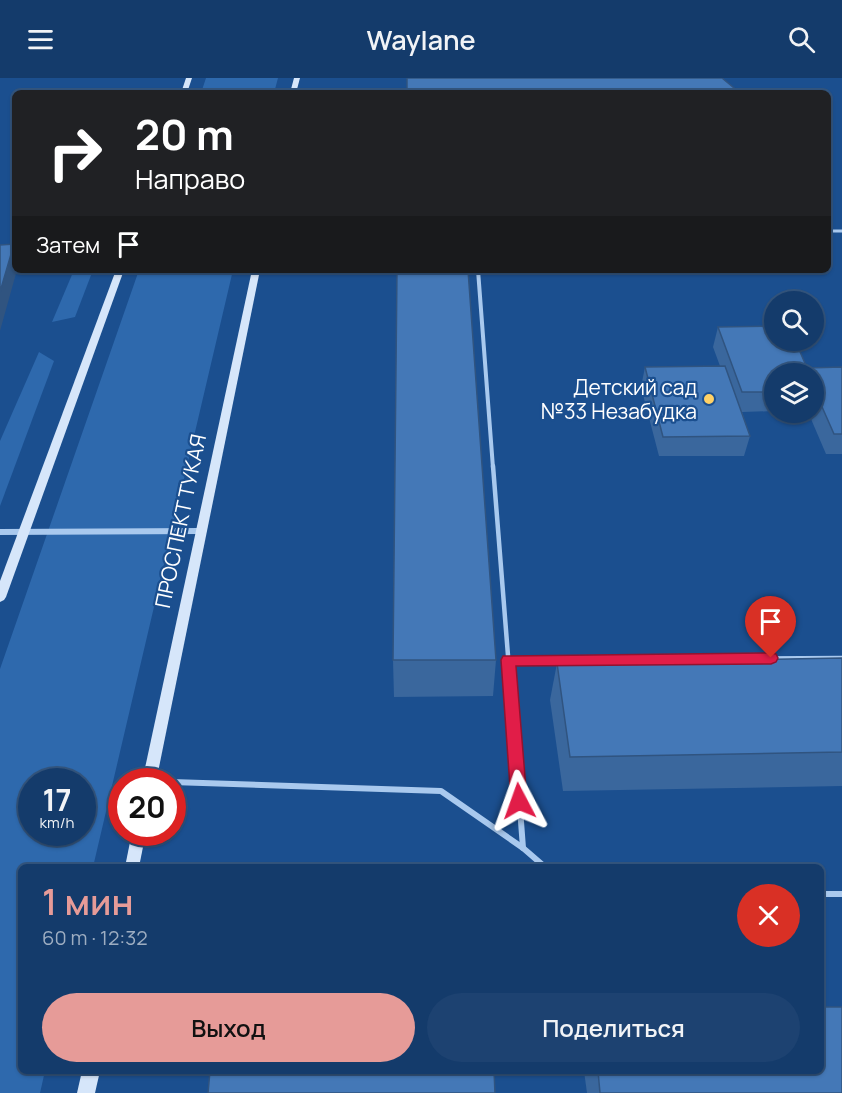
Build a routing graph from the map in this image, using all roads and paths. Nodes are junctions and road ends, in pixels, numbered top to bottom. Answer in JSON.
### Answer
{"nodes":[{"id":1,"x":119,"y":273,"type":"edge"},
{"id":2,"x":255,"y":273,"type":"edge"},
{"id":3,"x":478,"y":273,"type":"edge"},
{"id":4,"x":201,"y":531,"type":"junction"},
{"id":5,"x":0,"y":532,"type":"edge"},
{"id":6,"x":26,"y":532,"type":"junction"},
{"id":7,"x":0,"y":597,"type":"edge"},
{"id":8,"x":842,"y":658,"type":"edge"},
{"id":9,"x":508,"y":660,"type":"junction"},
{"id":10,"x":153,"y":768,"type":"edge"},
{"id":11,"x":186,"y":782,"type":"edge"},
{"id":12,"x":136,"y":846,"type":"edge"},
{"id":13,"x":523,"y":849,"type":"junction"},
{"id":14,"x":133,"y":864,"type":"edge"},
{"id":15,"x":541,"y":864,"type":"edge"},
{"id":16,"x":824,"y":894,"type":"edge"},
{"id":17,"x":842,"y":894,"type":"edge"},
{"id":18,"x":90,"y":1074,"type":"edge"},
{"id":19,"x":86,"y":1093,"type":"edge"}],
"edges":[{"from":1,"to":6,"type":"main road"},
{"from":2,"to":4,"type":"main road","name":"ПРОСПЕКТ ТУКАЯ"},
{"from":3,"to":9,"type":"lane"},
{"from":4,"to":6,"type":"street"},
{"from":4,"to":10,"type":"main road","name":"ПРОСПЕКТ ТУКАЯ"},
{"from":5,"to":6,"type":"street"},
{"from":6,"to":7,"type":"main road"},
{"from":8,"to":9,"type":"lane"},
{"from":9,"to":13,"type":"lane"},
{"from":11,"to":13,"type":"lane"},
{"from":12,"to":14,"type":"main road"},
{"from":13,"to":15,"type":"lane"},
{"from":16,"to":17,"type":"lane"},
{"from":18,"to":19,"type":"main road"}]}
